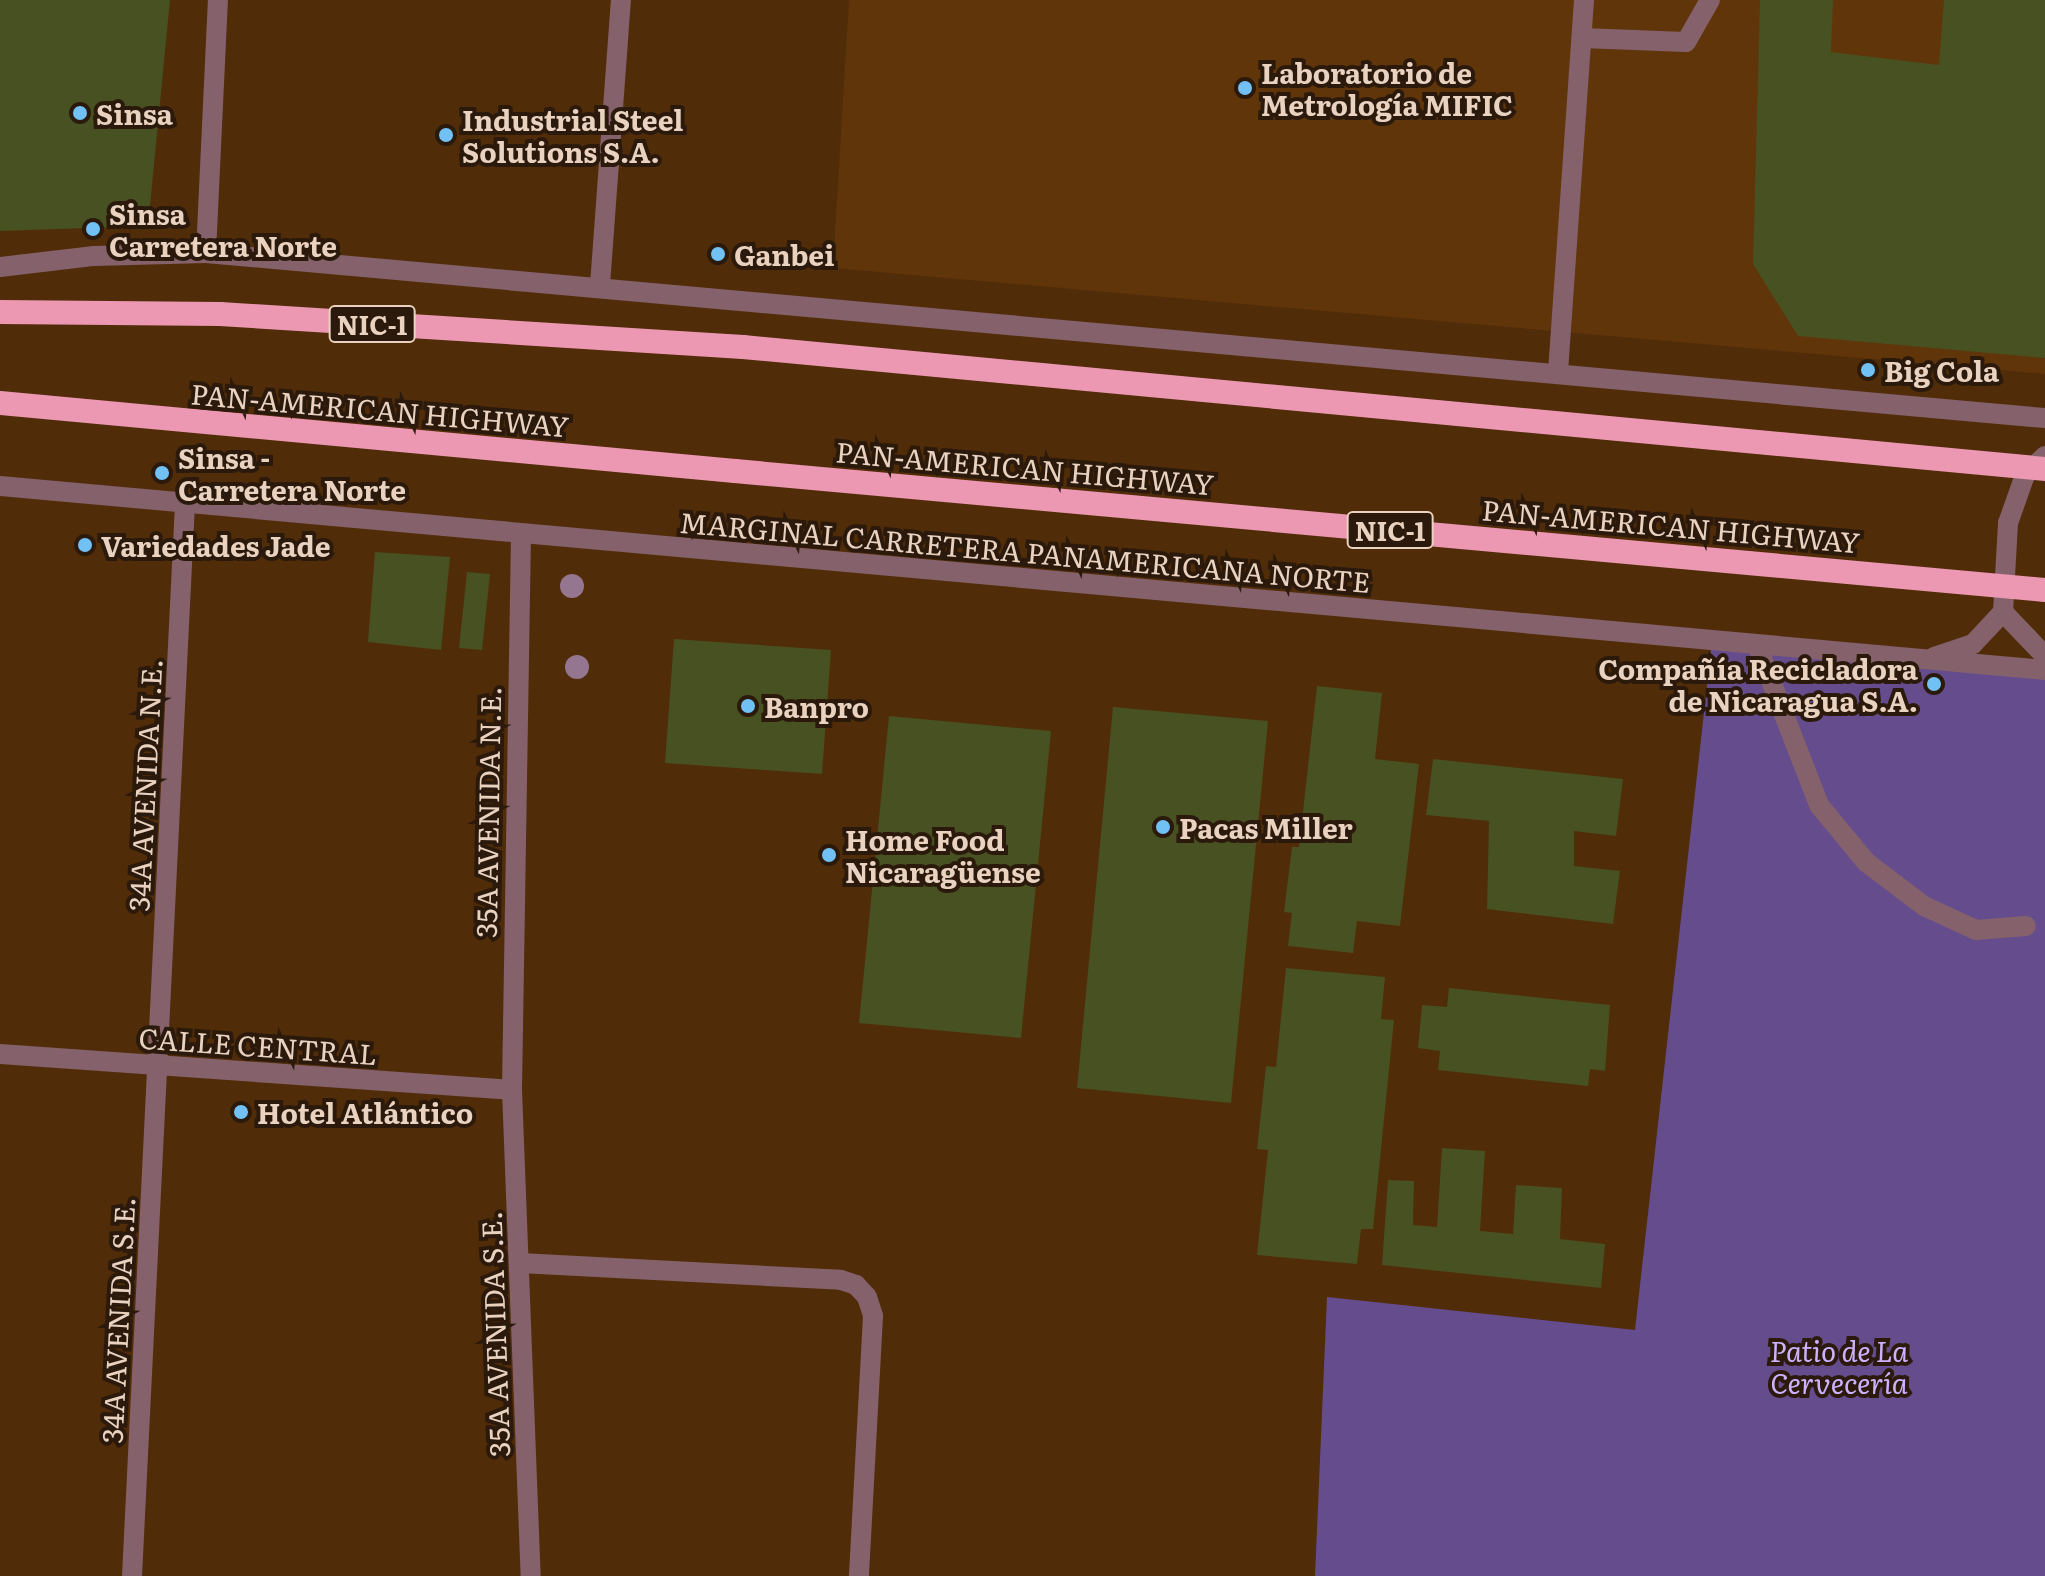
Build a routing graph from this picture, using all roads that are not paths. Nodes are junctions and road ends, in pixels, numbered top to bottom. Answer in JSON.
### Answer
{"nodes":[{"id":1,"x":218,"y":0,"type":"edge"},
{"id":2,"x":621,"y":0,"type":"edge"},
{"id":3,"x":1584,"y":0,"type":"edge"},
{"id":4,"x":1710,"y":0,"type":"edge"},
{"id":5,"x":1582,"y":38,"type":"junction"},
{"id":6,"x":206,"y":253,"type":"junction"},
{"id":7,"x":0,"y":267,"type":"edge"},
{"id":8,"x":600,"y":285,"type":"junction"},
{"id":9,"x":0,"y":312,"type":"edge"},
{"id":10,"x":1558,"y":372,"type":"junction"},
{"id":11,"x":0,"y":403,"type":"edge"},
{"id":12,"x":2045,"y":418,"type":"edge"},
{"id":13,"x":2045,"y":456,"type":"edge"},
{"id":14,"x":2045,"y":469,"type":"edge"},
{"id":15,"x":0,"y":486,"type":"edge"},
{"id":16,"x":185,"y":505,"type":"junction"},
{"id":17,"x":521,"y":534,"type":"junction"},
{"id":18,"x":2045,"y":590,"type":"edge"},
{"id":19,"x":2003,"y":612,"type":"junction"},
{"id":20,"x":1757,"y":645,"type":"junction"},
{"id":21,"x":2045,"y":656,"type":"edge"},
{"id":22,"x":1926,"y":660,"type":"junction"},
{"id":23,"x":2045,"y":670,"type":"edge"},
{"id":24,"x":2026,"y":926,"type":"dead end"},
{"id":25,"x":0,"y":1054,"type":"edge"},
{"id":26,"x":159,"y":1067,"type":"junction"},
{"id":27,"x":512,"y":1090,"type":"junction"},
{"id":28,"x":520,"y":1263,"type":"junction"},
{"id":29,"x":132,"y":1576,"type":"edge"},
{"id":30,"x":531,"y":1576,"type":"edge"},
{"id":31,"x":859,"y":1576,"type":"edge"}],
"edges":[{"from":1,"to":6,"type":"street"},
{"from":2,"to":8,"type":"street"},
{"from":3,"to":5,"type":"street"},
{"from":4,"to":5,"type":"street"},
{"from":5,"to":10,"type":"street"},
{"from":6,"to":7,"type":"street"},
{"from":6,"to":8,"type":"street"},
{"from":8,"to":10,"type":"street"},
{"from":9,"to":14,"type":"highway","number":"NIC-1","bridge":true},
{"from":10,"to":12,"type":"street"},
{"from":11,"to":18,"type":"highway","name":"PAN-AMERICAN HIGHWAY","number":"NIC-1","bridge":true},
{"from":13,"to":19,"type":"street"},
{"from":15,"to":16,"type":"street","name":"MARGINAL CARRETERA PANAMERICANA NORTE"},
{"from":16,"to":17,"type":"street","name":"MARGINAL CARRETERA PANAMERICANA NORTE"},
{"from":16,"to":26,"type":"street","name":"34A AVENIDA N.E."},
{"from":17,"to":20,"type":"street","name":"MARGINAL CARRETERA PANAMERICANA NORTE"},
{"from":17,"to":27,"type":"street","name":"35A AVENIDA N.E."},
{"from":19,"to":21,"type":"street"},
{"from":19,"to":22,"type":"street"},
{"from":20,"to":22,"type":"street","name":"MARGINAL CARRETERA PANAMERICANA NORTE"},
{"from":20,"to":24,"type":"street"},
{"from":22,"to":23,"type":"street","name":"MARGINAL CARRETERA PANAMERICANA NORTE"},
{"from":25,"to":26,"type":"street","name":"CALLE CENTRAL"},
{"from":26,"to":27,"type":"street","name":"CALLE CENTRAL"},
{"from":26,"to":29,"type":"street","name":"34A AVENIDA S.E."},
{"from":27,"to":28,"type":"street","name":"35A AVENIDA S.E."},
{"from":28,"to":30,"type":"street","name":"35A AVENIDA S.E."},
{"from":28,"to":31,"type":"street"}]}
